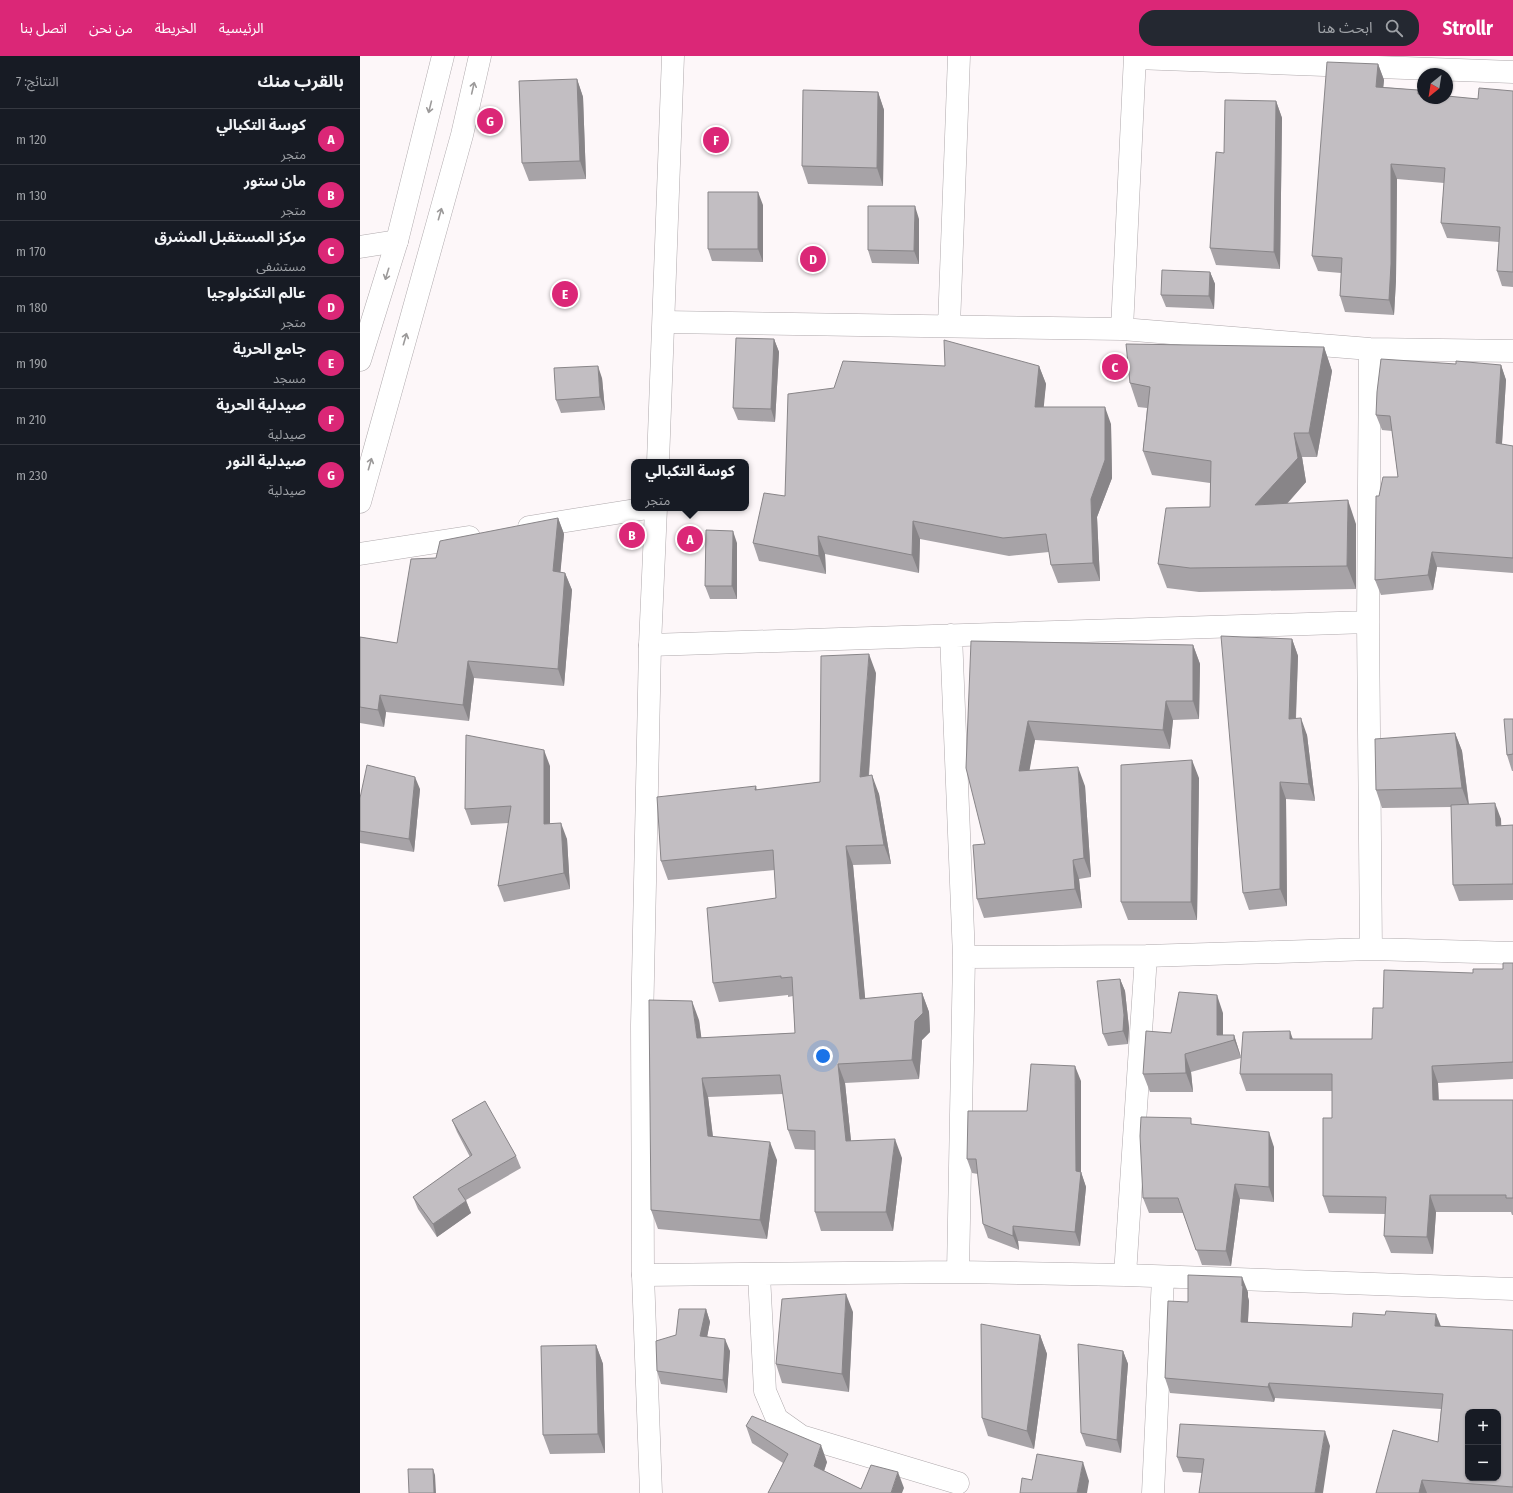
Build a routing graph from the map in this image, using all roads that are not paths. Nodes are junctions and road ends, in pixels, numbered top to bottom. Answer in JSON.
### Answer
{"nodes":[{"id":1,"x":443,"y":56,"type":"edge"},
{"id":2,"x":480,"y":56,"type":"edge"},
{"id":3,"x":673,"y":56,"type":"edge"},
{"id":4,"x":959,"y":56,"type":"edge"},
{"id":5,"x":1135,"y":57,"type":"edge"},
{"id":6,"x":1513,"y":72,"type":"edge"},
{"id":7,"x":397,"y":241,"type":"junction"},
{"id":8,"x":360,"y":247,"type":"edge"},
{"id":9,"x":664,"y":322,"type":"junction"},
{"id":10,"x":949,"y":326,"type":"junction"},
{"id":11,"x":1122,"y":329,"type":"junction"},
{"id":12,"x":1370,"y":349,"type":"junction"},
{"id":13,"x":1513,"y":351,"type":"edge"},
{"id":14,"x":360,"y":360,"type":"edge"},
{"id":15,"x":658,"y":459,"type":"edge"},
{"id":16,"x":360,"y":502,"type":"edge"},
{"id":17,"x":631,"y":511,"type":"edge"},
{"id":18,"x":656,"y":511,"type":"edge"},
{"id":19,"x":360,"y":554,"type":"edge"},
{"id":20,"x":1368,"y":622,"type":"junction"},
{"id":21,"x":951,"y":635,"type":"junction"},
{"id":22,"x":650,"y":645,"type":"junction"},
{"id":23,"x":1371,"y":949,"type":"junction"},
{"id":24,"x":1513,"y":953,"type":"edge"},
{"id":25,"x":1146,"y":956,"type":"junction"},
{"id":26,"x":964,"y":957,"type":"junction"},
{"id":27,"x":958,"y":1272,"type":"junction"},
{"id":28,"x":1125,"y":1274,"type":"junction"},
{"id":29,"x":643,"y":1275,"type":"junction"},
{"id":30,"x":759,"y":1275,"type":"junction"},
{"id":31,"x":1163,"y":1277,"type":"junction"},
{"id":32,"x":1513,"y":1289,"type":"edge"},
{"id":33,"x":958,"y":1483,"type":"dead end"},
{"id":34,"x":651,"y":1493,"type":"edge"},
{"id":35,"x":1153,"y":1493,"type":"edge"}],
"edges":[{"from":1,"to":7,"type":"street","one_way":true},
{"from":16,"to":2,"type":"street","one_way":true},
{"from":3,"to":9,"type":"street"},
{"from":4,"to":10,"type":"street"},
{"from":5,"to":6,"type":"street"},
{"from":5,"to":11,"type":"street"},
{"from":7,"to":8,"type":"street"},
{"from":7,"to":14,"type":"street","one_way":true},
{"from":9,"to":10,"type":"street"},
{"from":9,"to":15,"type":"street"},
{"from":10,"to":11,"type":"street"},
{"from":11,"to":12,"type":"street"},
{"from":12,"to":13,"type":"street"},
{"from":12,"to":20,"type":"street"},
{"from":17,"to":19,"type":"street"},
{"from":18,"to":22,"type":"street"},
{"from":20,"to":21,"type":"street"},
{"from":20,"to":23,"type":"street"},
{"from":21,"to":22,"type":"street"},
{"from":21,"to":26,"type":"street"},
{"from":22,"to":29,"type":"street"},
{"from":23,"to":24,"type":"street"},
{"from":23,"to":25,"type":"street"},
{"from":25,"to":26,"type":"street"},
{"from":25,"to":28,"type":"street"},
{"from":26,"to":27,"type":"street"},
{"from":27,"to":28,"type":"street"},
{"from":27,"to":30,"type":"street"},
{"from":28,"to":31,"type":"street"},
{"from":29,"to":30,"type":"street"},
{"from":29,"to":34,"type":"street"},
{"from":30,"to":33,"type":"street"},
{"from":31,"to":32,"type":"street"},
{"from":31,"to":35,"type":"street"}]}
